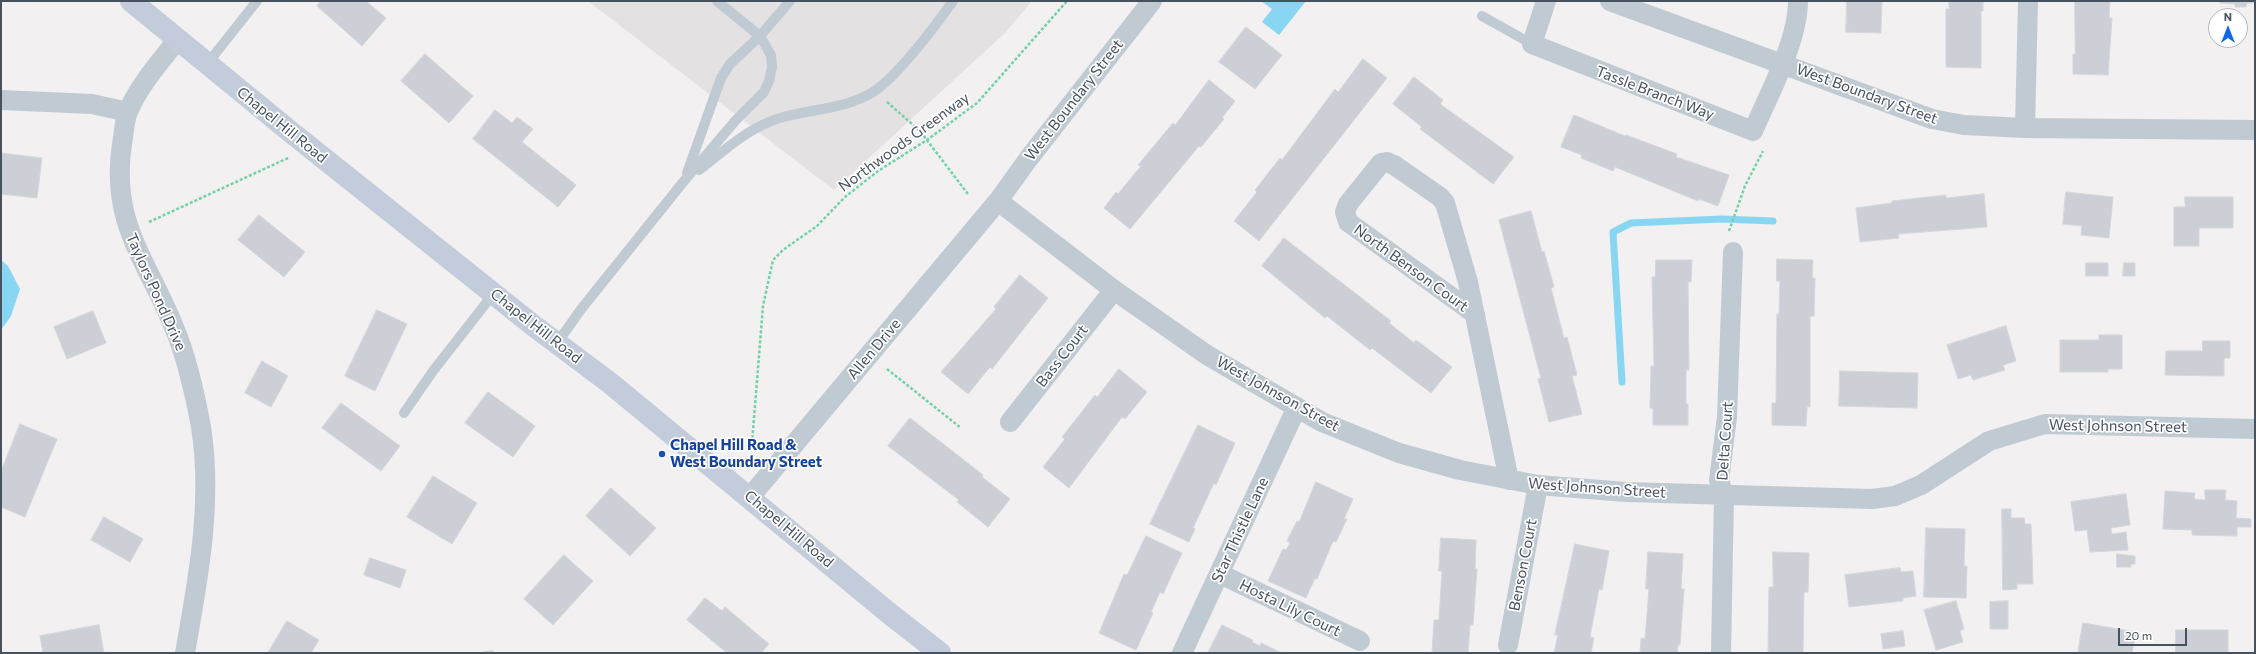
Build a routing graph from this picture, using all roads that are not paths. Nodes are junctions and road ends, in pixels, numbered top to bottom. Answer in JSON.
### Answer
{"nodes":[{"id":1,"x":131,"y":1,"type":"edge"},
{"id":2,"x":257,"y":1,"type":"edge"},
{"id":3,"x":717,"y":1,"type":"edge"},
{"id":4,"x":790,"y":1,"type":"edge"},
{"id":5,"x":953,"y":1,"type":"edge"},
{"id":6,"x":1152,"y":1,"type":"edge"},
{"id":7,"x":1546,"y":1,"type":"edge"},
{"id":8,"x":1610,"y":1,"type":"edge"},
{"id":9,"x":1798,"y":1,"type":"edge"},
{"id":10,"x":2028,"y":1,"type":"edge"},
{"id":11,"x":1482,"y":16,"type":"dead end"},
{"id":12,"x":760,"y":36,"type":"junction"},
{"id":13,"x":178,"y":40,"type":"junction"},
{"id":14,"x":1532,"y":44,"type":"junction"},
{"id":15,"x":1782,"y":63,"type":"junction"},
{"id":16,"x":207,"y":64,"type":"junction"},
{"id":17,"x":1,"y":100,"type":"edge"},
{"id":18,"x":128,"y":112,"type":"junction"},
{"id":19,"x":2026,"y":128,"type":"junction"},
{"id":20,"x":2255,"y":130,"type":"edge"},
{"id":21,"x":684,"y":181,"type":"junction"},
{"id":22,"x":998,"y":201,"type":"junction"},
{"id":23,"x":1733,"y":252,"type":"road end"},
{"id":24,"x":1114,"y":290,"type":"junction"},
{"id":25,"x":494,"y":294,"type":"junction"},
{"id":26,"x":1475,"y":314,"type":"junction"},
{"id":27,"x":557,"y":343,"type":"junction"},
{"id":28,"x":1297,"y":407,"type":"junction"},
{"id":29,"x":404,"y":413,"type":"dead end"},
{"id":30,"x":1010,"y":422,"type":"dead end"},
{"id":31,"x":2255,"y":429,"type":"edge"},
{"id":32,"x":1509,"y":480,"type":"junction"},
{"id":33,"x":1538,"y":485,"type":"junction"},
{"id":34,"x":1724,"y":496,"type":"junction"},
{"id":35,"x":750,"y":497,"type":"junction"},
{"id":36,"x":1220,"y":574,"type":"junction"},
{"id":37,"x":1360,"y":641,"type":"dead end"},
{"id":38,"x":1508,"y":645,"type":"dead end"},
{"id":39,"x":185,"y":653,"type":"edge"},
{"id":40,"x":940,"y":653,"type":"edge"},
{"id":41,"x":1182,"y":653,"type":"edge"},
{"id":42,"x":1721,"y":653,"type":"edge"}],
"edges":[{"from":1,"to":13,"type":"main road","name":"Chapel Hill Road"},
{"from":2,"to":16,"type":"lane"},
{"from":3,"to":12,"type":"lane"},
{"from":4,"to":12,"type":"lane"},
{"from":5,"to":21,"type":"lane"},
{"from":6,"to":22,"type":"street","name":"West Boundary Street"},
{"from":7,"to":14,"type":"street"},
{"from":8,"to":15,"type":"street","name":"West Boundary Street"},
{"from":9,"to":15,"type":"street"},
{"from":10,"to":19,"type":"street"},
{"from":11,"to":14,"type":"lane"},
{"from":12,"to":21,"type":"lane"},
{"from":12,"to":21,"type":"lane"},
{"from":13,"to":16,"type":"main road","name":"Chapel Hill Road"},
{"from":13,"to":18,"type":"street","name":"Taylors Pond Drive"},
{"from":14,"to":15,"type":"street","name":"Tassle Branch Way"},
{"from":15,"to":19,"type":"street","name":"West Boundary Street"},
{"from":16,"to":25,"type":"main road","name":"Chapel Hill Road"},
{"from":17,"to":18,"type":"street"},
{"from":18,"to":39,"type":"street","name":"Taylors Pond Drive"},
{"from":19,"to":20,"type":"street","name":"West Boundary Street"},
{"from":21,"to":27,"type":"lane"},
{"from":22,"to":24,"type":"street","name":"West Johnson Street"},
{"from":22,"to":35,"type":"street","name":"Allen Drive"},
{"from":23,"to":34,"type":"street","name":"Delta Court"},
{"from":24,"to":28,"type":"street","name":"West Johnson Street"},
{"from":24,"to":30,"type":"street","name":"Bass Court"},
{"from":25,"to":27,"type":"main road","name":"Chapel Hill Road"},
{"from":25,"to":29,"type":"lane"},
{"from":26,"to":26,"type":"street","name":"North Benson Court"},
{"from":26,"to":32,"type":"street","name":"North Benson Court"},
{"from":27,"to":35,"type":"main road","name":"Chapel Hill Road"},
{"from":28,"to":32,"type":"street","name":"West Johnson Street"},
{"from":28,"to":36,"type":"street","name":"Star Thistle Lane"},
{"from":31,"to":34,"type":"street","name":"West Johnson Street"},
{"from":32,"to":33,"type":"street","name":"West Johnson Street"},
{"from":33,"to":34,"type":"street","name":"West Johnson Street"},
{"from":33,"to":38,"type":"street","name":"Benson Court"},
{"from":34,"to":42,"type":"street","name":"Delta Court"},
{"from":35,"to":40,"type":"main road","name":"Chapel Hill Road"},
{"from":36,"to":37,"type":"street","name":"Hosta Lily Court"},
{"from":36,"to":41,"type":"street","name":"Star Thistle Lane"}]}
